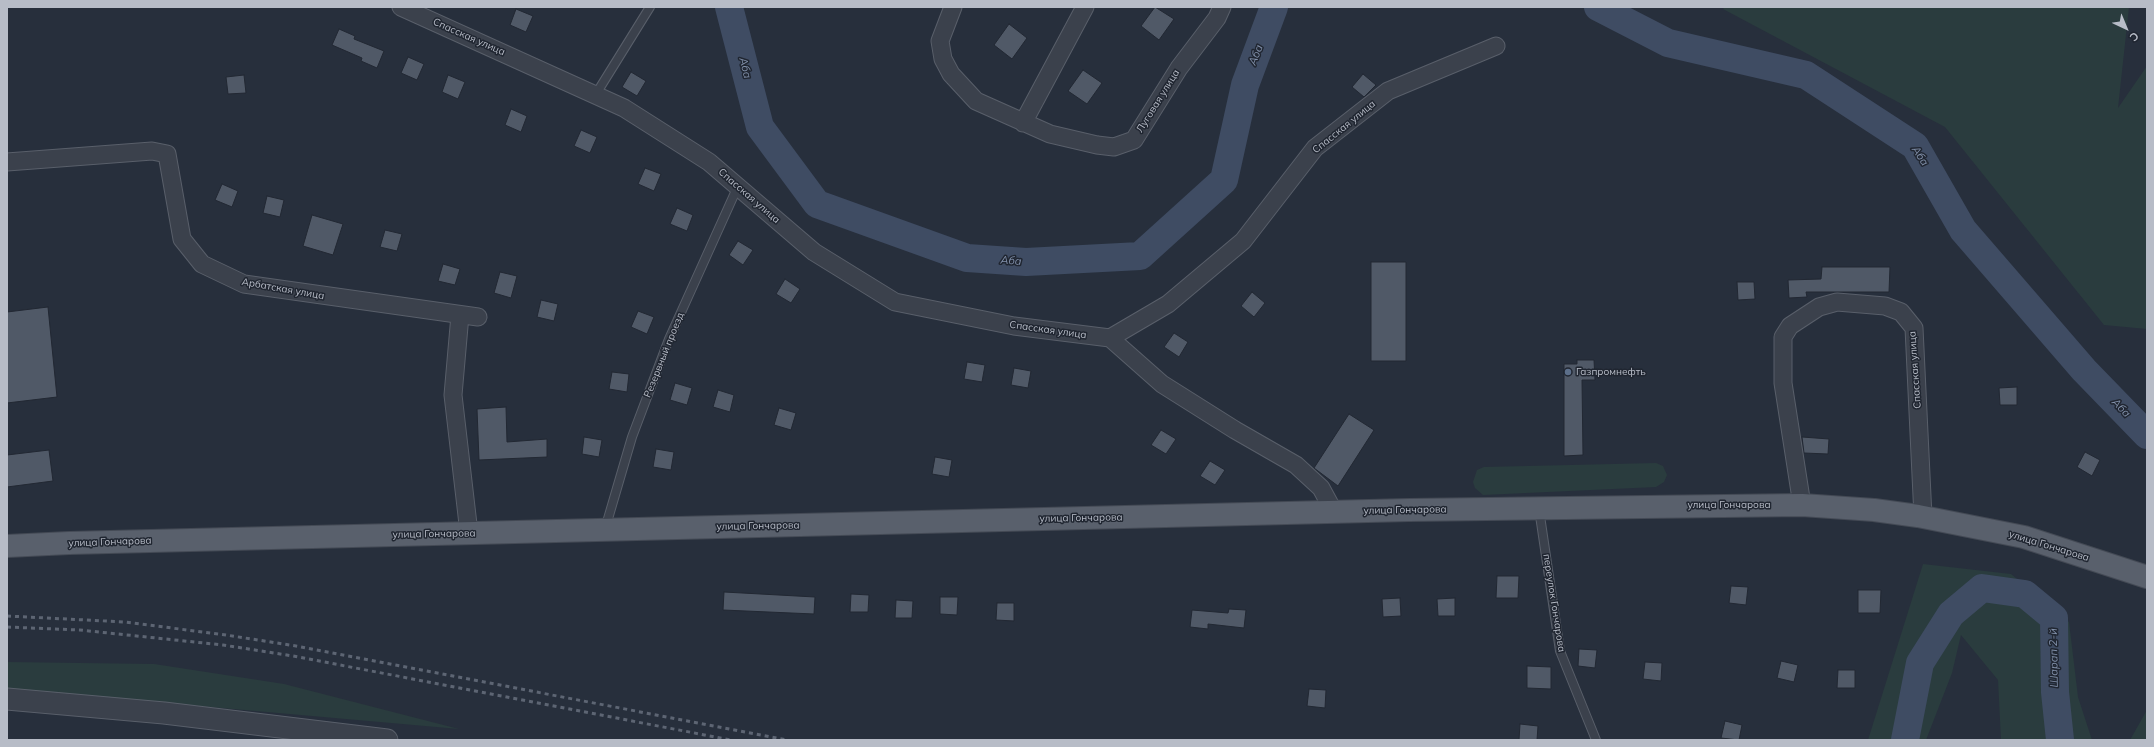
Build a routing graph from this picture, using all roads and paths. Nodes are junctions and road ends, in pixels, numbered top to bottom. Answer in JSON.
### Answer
{"nodes":[{"id":1,"x":400,"y":7,"type":"edge"},
{"id":2,"x":650,"y":7,"type":"edge"},
{"id":3,"x":953,"y":7,"type":"edge"},
{"id":4,"x":1085,"y":7,"type":"edge"},
{"id":5,"x":1222,"y":7,"type":"edge"},
{"id":6,"x":1496,"y":46,"type":"dead end"},
{"id":7,"x":596,"y":94,"type":"junction"},
{"id":8,"x":1023,"y":123,"type":"junction"},
{"id":9,"x":7,"y":162,"type":"edge"},
{"id":10,"x":738,"y":186,"type":"junction"},
{"id":11,"x":460,"y":315,"type":"junction"},
{"id":12,"x":478,"y":317,"type":"dead end"},
{"id":13,"x":1110,"y":338,"type":"junction"},
{"id":14,"x":1802,"y":505,"type":"junction"},
{"id":15,"x":1539,"y":508,"type":"junction"},
{"id":16,"x":1334,"y":512,"type":"junction"},
{"id":17,"x":1924,"y":517,"type":"junction"},
{"id":18,"x":604,"y":529,"type":"junction"},
{"id":19,"x":469,"y":533,"type":"junction"},
{"id":20,"x":7,"y":546,"type":"edge"},
{"id":21,"x":2147,"y":577,"type":"edge"},
{"id":22,"x":7,"y":699,"type":"edge"},
{"id":23,"x":387,"y":740,"type":"edge"},
{"id":24,"x":1596,"y":740,"type":"edge"}],
"edges":[{"from":1,"to":7,"type":"street","name":"Спасская улица"},
{"from":2,"to":7,"type":"lane"},
{"from":3,"to":8,"type":"street","name":"Луговая улица"},
{"from":4,"to":8,"type":"street"},
{"from":5,"to":8,"type":"street","name":"Луговая улица"},
{"from":6,"to":13,"type":"street","name":"Спасская улица"},
{"from":7,"to":10,"type":"street","name":"Спасская улица"},
{"from":9,"to":11,"type":"street","name":"Арбатская улица"},
{"from":10,"to":13,"type":"street","name":"Спасская улица"},
{"from":10,"to":18,"type":"lane","name":"Резервный проезд"},
{"from":11,"to":12,"type":"street","name":"Арбатская улица"},
{"from":11,"to":19,"type":"street"},
{"from":13,"to":16,"type":"street"},
{"from":14,"to":15,"type":"main road","name":"улица Гончарова"},
{"from":14,"to":17,"type":"main road","name":"улица Гончарова"},
{"from":14,"to":17,"type":"street","name":"Спасская улица"},
{"from":15,"to":16,"type":"main road","name":"улица Гончарова"},
{"from":15,"to":24,"type":"lane","name":"переулок Гончарова"},
{"from":16,"to":18,"type":"main road","name":"улица Гончарова"},
{"from":17,"to":21,"type":"main road","name":"улица Гончарова"},
{"from":18,"to":19,"type":"main road","name":"улица Гончарова"},
{"from":19,"to":20,"type":"main road","name":"улица Гончарова"},
{"from":22,"to":23,"type":"street"}]}
